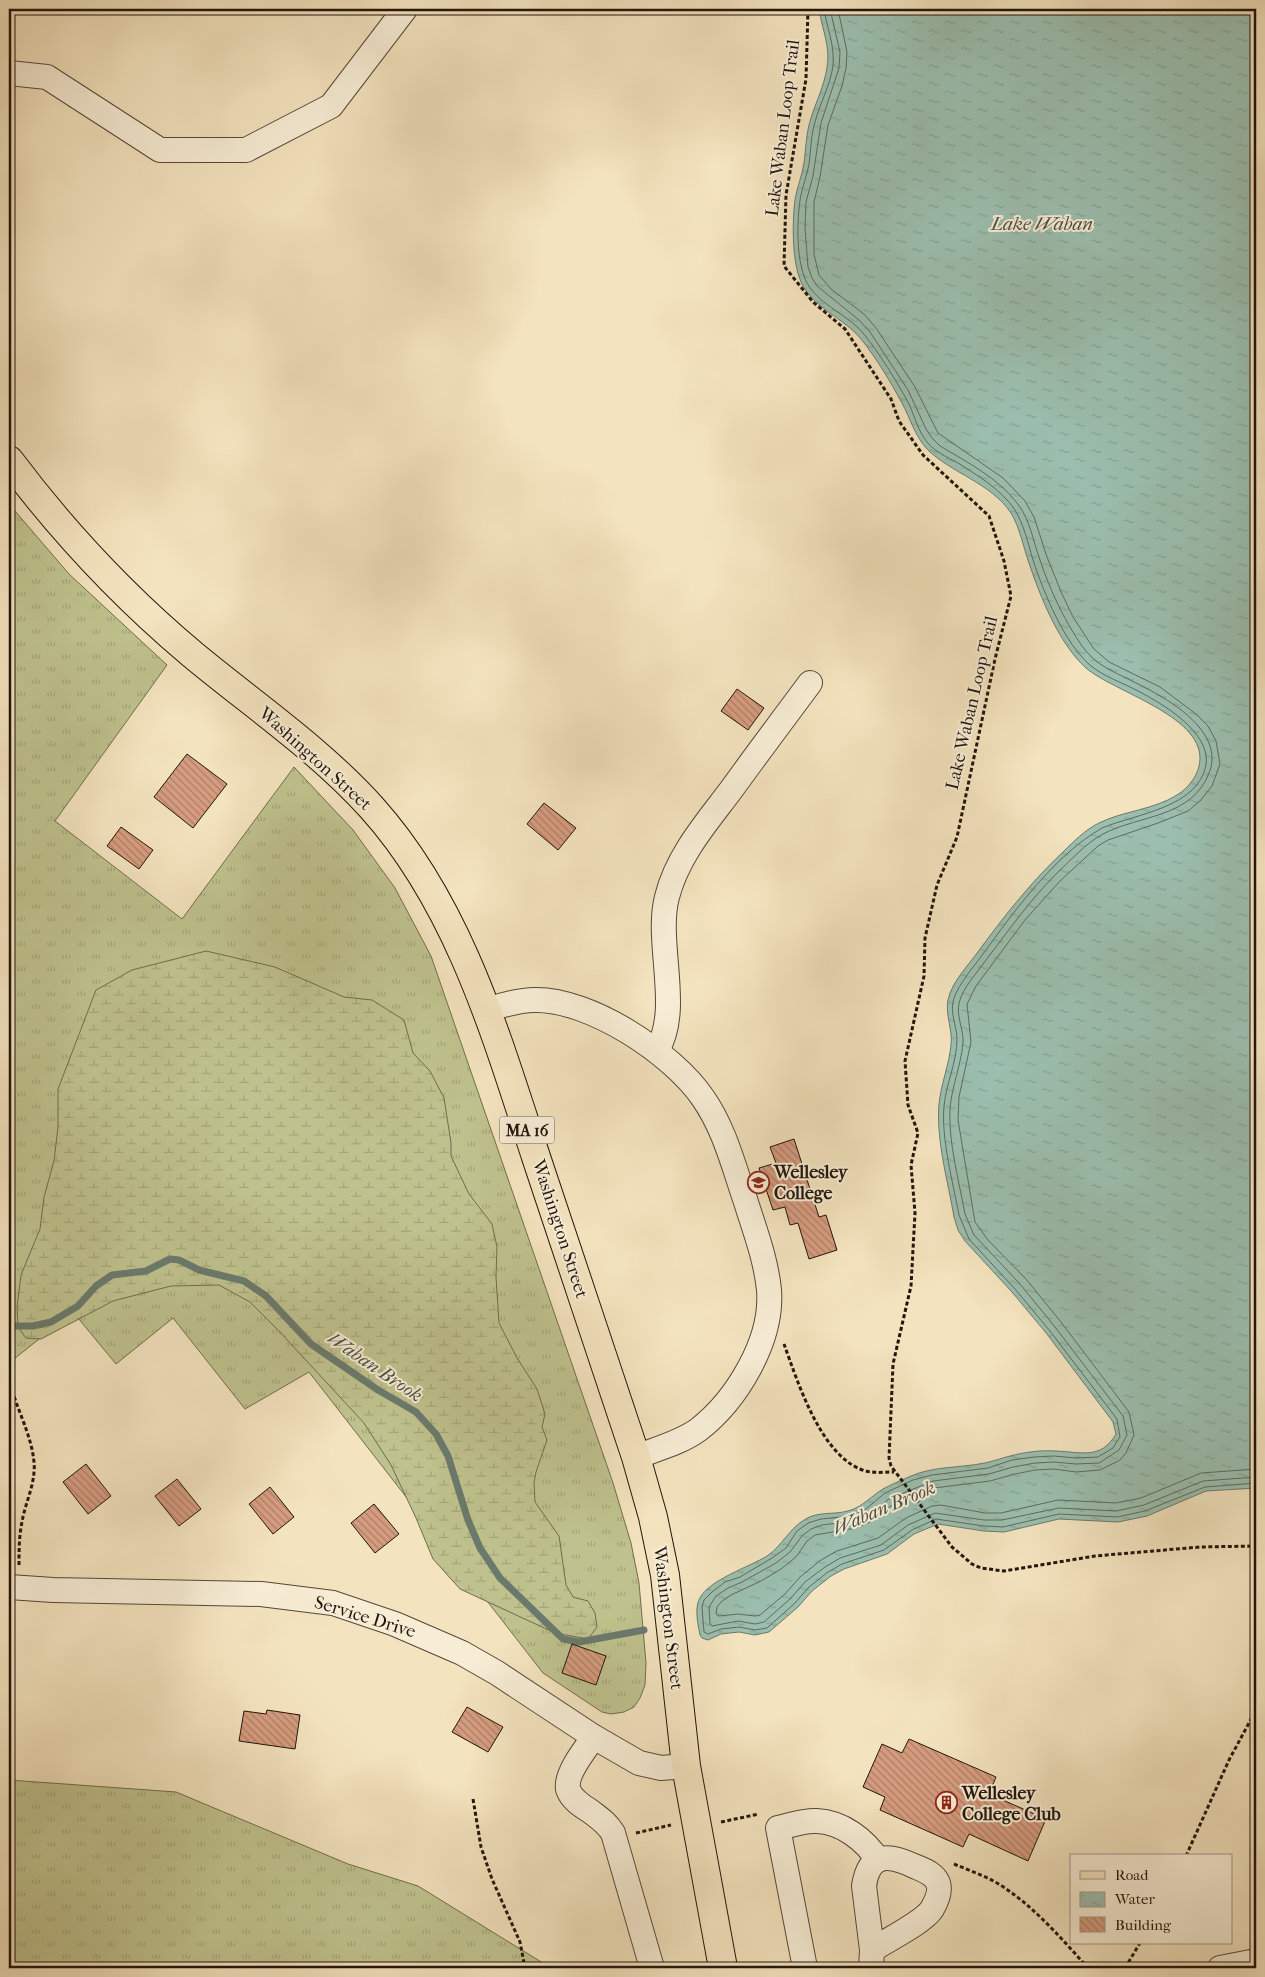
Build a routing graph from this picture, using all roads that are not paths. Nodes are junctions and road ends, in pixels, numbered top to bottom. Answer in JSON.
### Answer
{"nodes":[{"id":1,"x":405,"y":9,"type":"edge"},
{"id":2,"x":9,"y":73,"type":"edge"},
{"id":3,"x":9,"y":460,"type":"edge"},
{"id":4,"x":810,"y":683,"type":"dead end"},
{"id":5,"x":487,"y":1010,"type":"junction"},
{"id":6,"x":657,"y":1050,"type":"junction"},
{"id":7,"x":636,"y":1457,"type":"junction"},
{"id":8,"x":13,"y":1587,"type":"edge"},
{"id":9,"x":594,"y":1736,"type":"junction"},
{"id":10,"x":686,"y":1766,"type":"junction"},
{"id":11,"x":878,"y":1860,"type":"junction"},
{"id":12,"x":872,"y":1959,"type":"edge"},
{"id":13,"x":1256,"y":1961,"type":"edge"},
{"id":14,"x":652,"y":1968,"type":"edge"},
{"id":15,"x":724,"y":1968,"type":"edge"},
{"id":16,"x":805,"y":1968,"type":"edge"},
{"id":17,"x":1220,"y":1968,"type":"edge"}],
"edges":[{"from":1,"to":2,"type":"street"},
{"from":3,"to":5,"type":"main road","name":"Washington Street","number":"MA 16"},
{"from":4,"to":6,"type":"street"},
{"from":5,"to":6,"type":"street"},
{"from":5,"to":7,"type":"main road","name":"Washington Street","number":"MA 16"},
{"from":6,"to":7,"type":"street"},
{"from":7,"to":10,"type":"main road","name":"Washington Street","number":"MA 16"},
{"from":8,"to":9,"type":"street","name":"Service Drive"},
{"from":9,"to":10,"type":"street","name":"Service Drive"},
{"from":9,"to":14,"type":"street"},
{"from":10,"to":15,"type":"main road","name":"Washington Street","number":"MA 16"},
{"from":11,"to":12,"type":"street"},
{"from":11,"to":12,"type":"street"},
{"from":11,"to":16,"type":"street"},
{"from":13,"to":17,"type":"street"}]}
